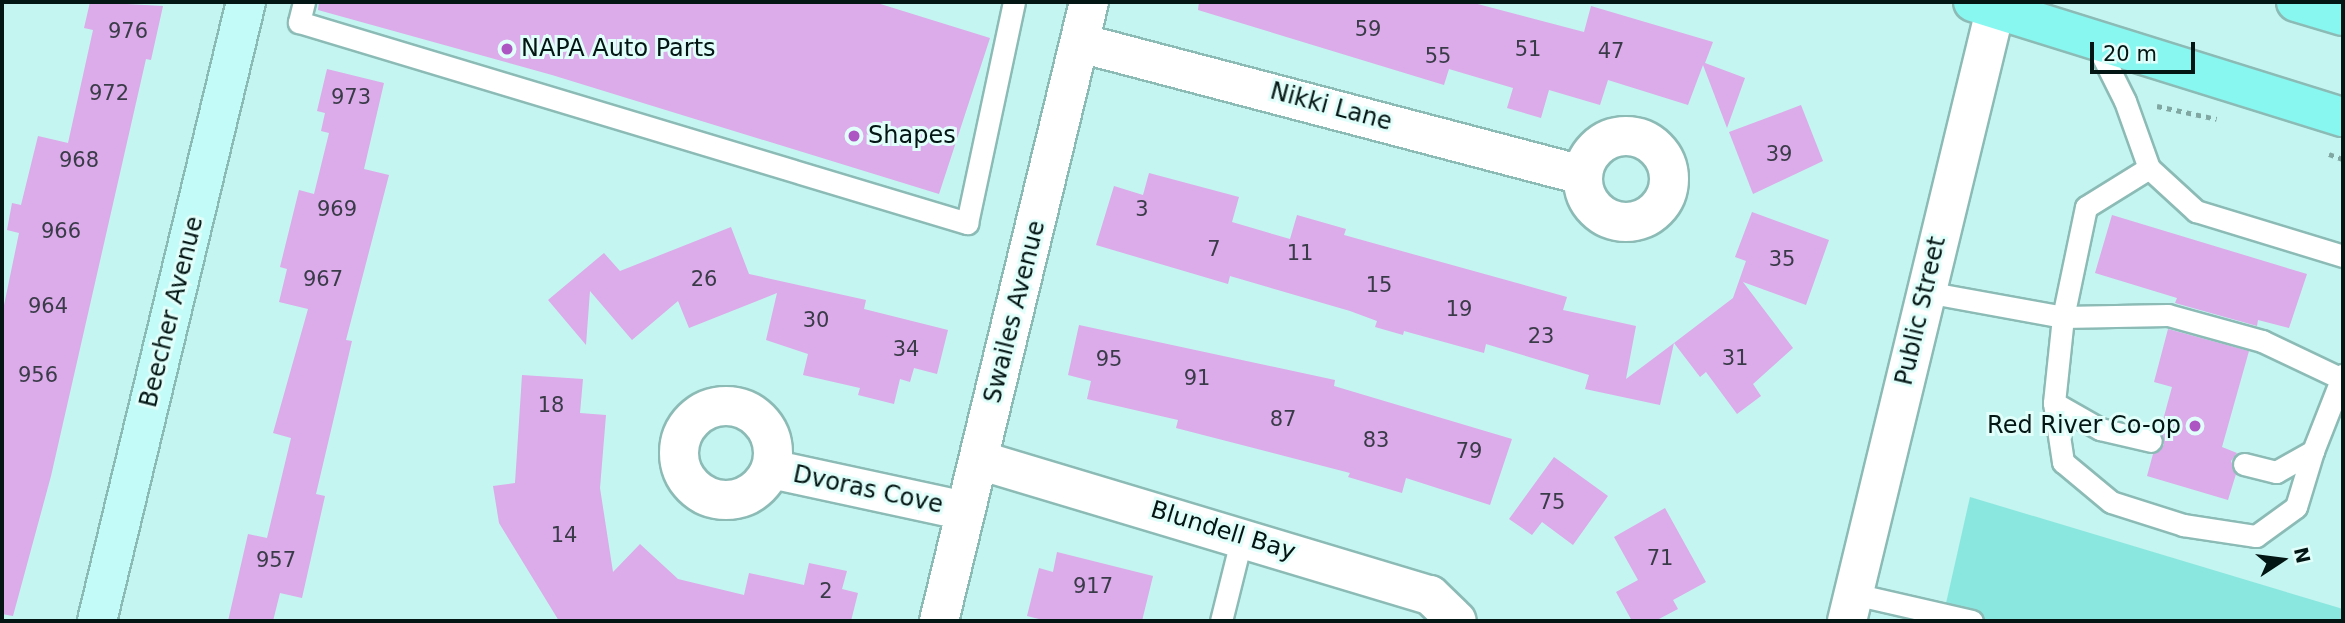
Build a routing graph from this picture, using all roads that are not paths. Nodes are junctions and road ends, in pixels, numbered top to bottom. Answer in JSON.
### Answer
{"nodes":[{"id":1,"x":246,"y":2,"type":"edge"},
{"id":2,"x":304,"y":2,"type":"edge"},
{"id":3,"x":1014,"y":2,"type":"edge"},
{"id":4,"x":1089,"y":2,"type":"edge"},
{"id":5,"x":2296,"y":2,"type":"edge"},
{"id":6,"x":1988,"y":4,"type":"edge"},
{"id":7,"x":2343,"y":16,"type":"edge"},
{"id":8,"x":2094,"y":39,"type":"junction"},
{"id":9,"x":1080,"y":43,"type":"junction"},
{"id":10,"x":2343,"y":117,"type":"edge"},
{"id":11,"x":2149,"y":168,"type":"junction"},
{"id":12,"x":1582,"y":175,"type":"dead end"},
{"id":13,"x":2343,"y":256,"type":"edge"},
{"id":14,"x":1926,"y":292,"type":"junction"},
{"id":15,"x":2063,"y":317,"type":"junction"},
{"id":16,"x":2342,"y":376,"type":"edge"},
{"id":17,"x":2054,"y":403,"type":"junction"},
{"id":18,"x":2151,"y":441,"type":"dead end"},
{"id":19,"x":2313,"y":451,"type":"junction"},
{"id":20,"x":979,"y":460,"type":"junction"},
{"id":21,"x":2244,"y":464,"type":"dead end"},
{"id":22,"x":771,"y":469,"type":"dead end"},
{"id":23,"x":966,"y":511,"type":"junction"},
{"id":24,"x":1242,"y":537,"type":"junction"},
{"id":25,"x":1850,"y":607,"type":"edge"},
{"id":26,"x":97,"y":621,"type":"edge"},
{"id":27,"x":939,"y":621,"type":"edge"},
{"id":28,"x":1221,"y":621,"type":"edge"},
{"id":29,"x":1457,"y":621,"type":"edge"},
{"id":30,"x":1972,"y":621,"type":"edge"}],
"edges":[{"from":1,"to":26,"type":"street","name":"Beecher Avenue"},
{"from":2,"to":3,"type":"lane"},
{"from":4,"to":9,"type":"street","name":"Swailes Avenue"},
{"from":5,"to":7,"type":"main road"},
{"from":6,"to":8,"type":"main road"},
{"from":6,"to":14,"type":"street","name":"Public Street"},
{"from":8,"to":10,"type":"main road"},
{"from":8,"to":11,"type":"lane"},
{"from":9,"to":12,"type":"street","name":"Nikki Lane"},
{"from":9,"to":20,"type":"street","name":"Swailes Avenue"},
{"from":11,"to":13,"type":"lane"},
{"from":11,"to":15,"type":"lane"},
{"from":14,"to":15,"type":"lane"},
{"from":14,"to":25,"type":"street","name":"Public Street"},
{"from":15,"to":16,"type":"lane"},
{"from":15,"to":17,"type":"lane"},
{"from":16,"to":19,"type":"lane"},
{"from":17,"to":18,"type":"lane"},
{"from":17,"to":19,"type":"lane"},
{"from":19,"to":21,"type":"lane"},
{"from":20,"to":23,"type":"street","name":"Swailes Avenue"},
{"from":20,"to":24,"type":"street","name":"Blundell Bay"},
{"from":22,"to":23,"type":"street","name":"Dvoras Cove"},
{"from":23,"to":27,"type":"street","name":"Swailes Avenue"},
{"from":24,"to":28,"type":"lane"},
{"from":24,"to":29,"type":"street","name":"Blundell Bay"},
{"from":25,"to":30,"type":"lane"}]}
